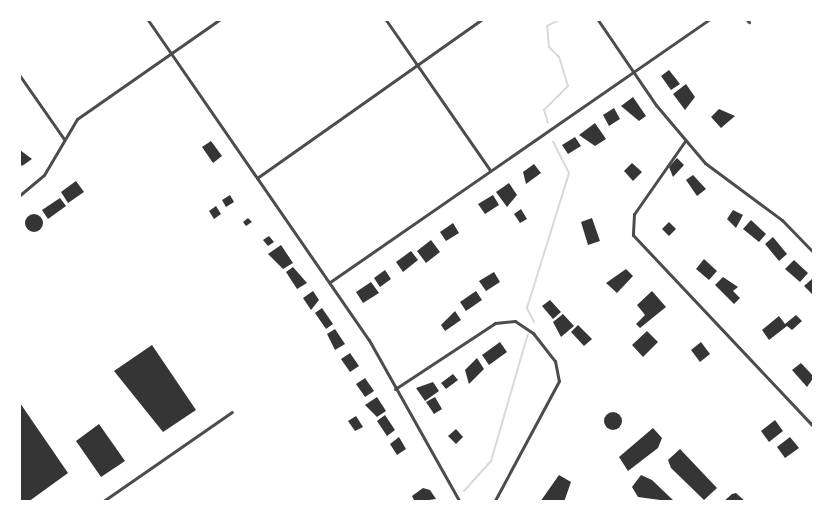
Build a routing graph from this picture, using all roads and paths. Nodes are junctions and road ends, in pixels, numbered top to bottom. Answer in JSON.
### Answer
{"nodes":[{"id":1,"x":148,"y":20,"type":"edge"},
{"id":2,"x":219,"y":20,"type":"edge"},
{"id":3,"x":386,"y":20,"type":"edge"},
{"id":4,"x":481,"y":20,"type":"edge"},
{"id":5,"x":598,"y":20,"type":"edge"},
{"id":6,"x":708,"y":20,"type":"edge"},
{"id":7,"x":171,"y":54,"type":"junction"},
{"id":8,"x":418,"y":64,"type":"junction"},
{"id":9,"x":632,"y":70,"type":"junction"},
{"id":10,"x":20,"y":76,"type":"edge"},
{"id":11,"x":64,"y":139,"type":"junction"},
{"id":12,"x":685,"y":141,"type":"junction"},
{"id":13,"x":490,"y":170,"type":"junction"},
{"id":14,"x":257,"y":178,"type":"junction"},
{"id":15,"x":20,"y":195,"type":"edge"},
{"id":16,"x":813,"y":253,"type":"edge"},
{"id":17,"x":330,"y":282,"type":"junction"},
{"id":18,"x":395,"y":389,"type":"junction"},
{"id":19,"x":232,"y":412,"type":"dead end"},
{"id":20,"x":813,"y":427,"type":"edge"},
{"id":21,"x":102,"y":501,"type":"edge"},
{"id":22,"x":460,"y":501,"type":"edge"},
{"id":23,"x":494,"y":501,"type":"edge"}],
"edges":[{"from":1,"to":7,"type":"street"},
{"from":2,"to":7,"type":"street"},
{"from":3,"to":8,"type":"street"},
{"from":4,"to":8,"type":"street"},
{"from":5,"to":9,"type":"street"},
{"from":6,"to":9,"type":"street"},
{"from":7,"to":11,"type":"street"},
{"from":7,"to":14,"type":"street"},
{"from":8,"to":13,"type":"street"},
{"from":8,"to":14,"type":"street"},
{"from":9,"to":12,"type":"street"},
{"from":9,"to":13,"type":"street"},
{"from":10,"to":11,"type":"street"},
{"from":11,"to":15,"type":"street"},
{"from":12,"to":16,"type":"street"},
{"from":12,"to":20,"type":"street"},
{"from":13,"to":17,"type":"street"},
{"from":14,"to":17,"type":"street"},
{"from":17,"to":18,"type":"street"},
{"from":18,"to":22,"type":"street"},
{"from":18,"to":23,"type":"street"},
{"from":19,"to":21,"type":"street"}]}
